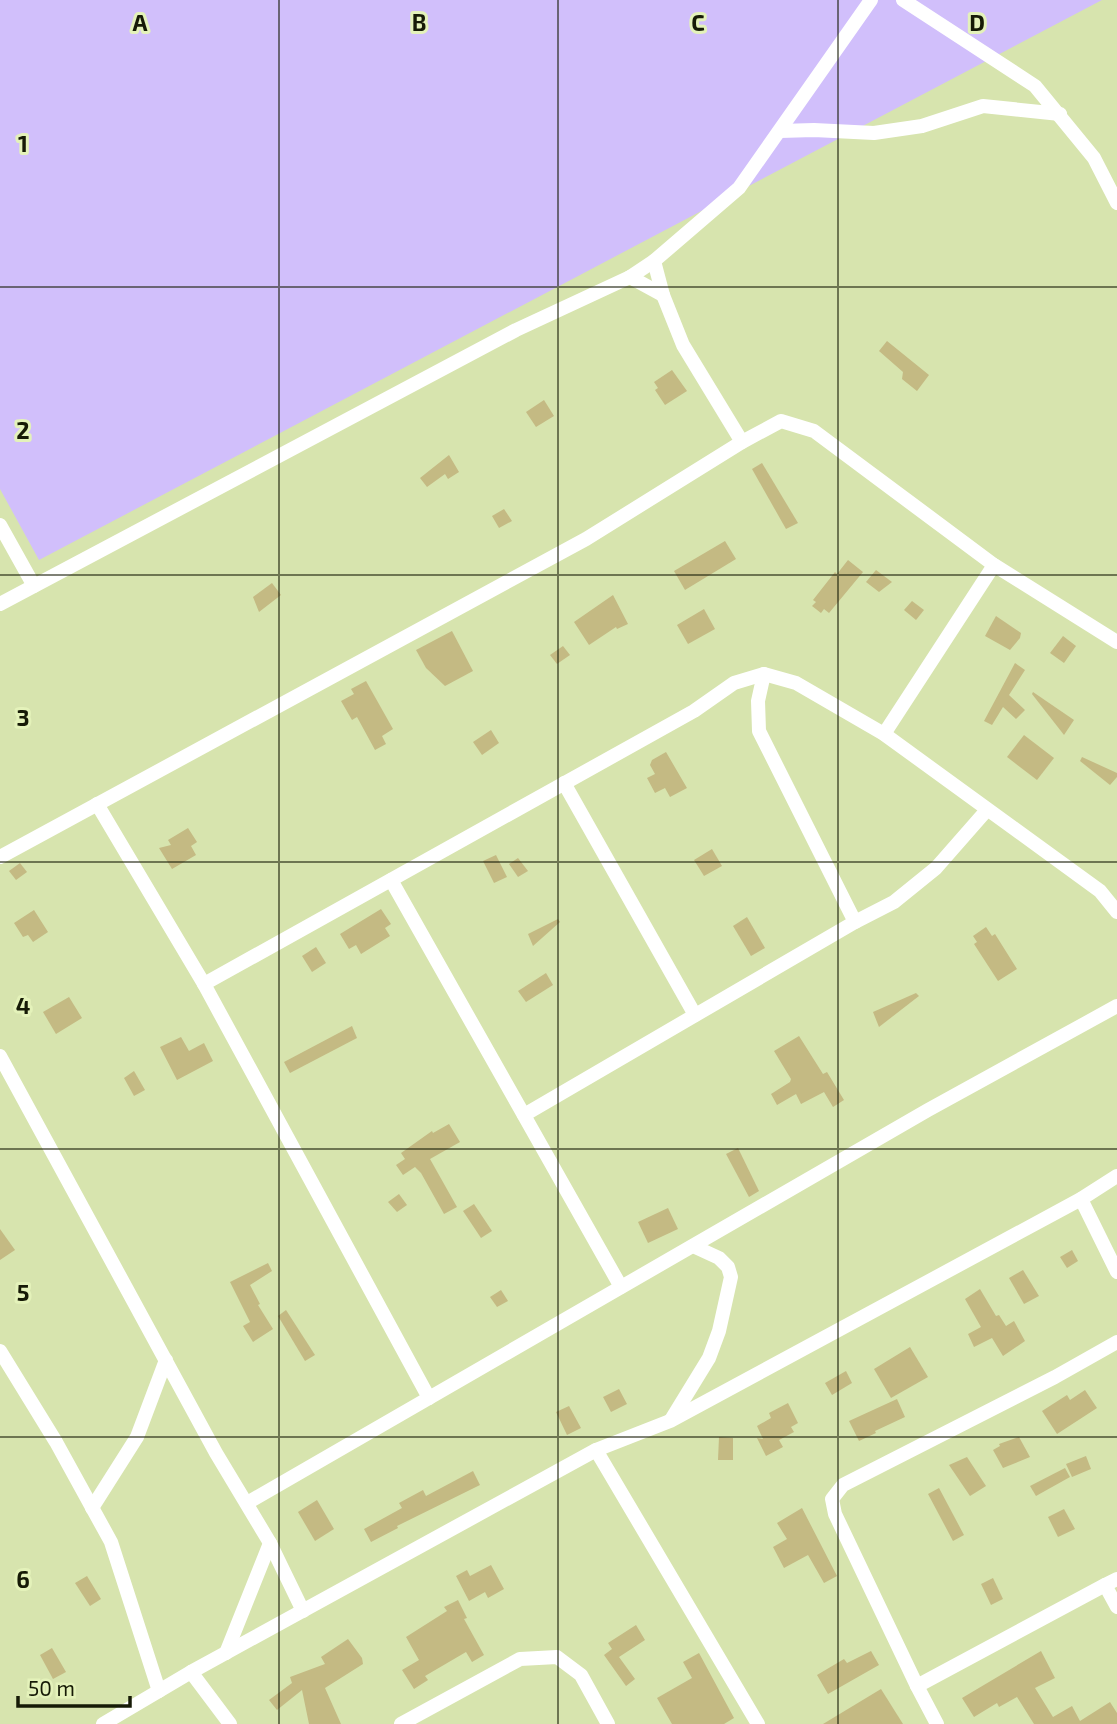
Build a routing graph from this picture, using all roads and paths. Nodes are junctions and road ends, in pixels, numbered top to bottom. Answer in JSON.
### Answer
{"nodes":[{"id":1,"x":871,"y":0,"type":"edge"},
{"id":2,"x":903,"y":0,"type":"edge"},
{"id":3,"x":1060,"y":114,"type":"junction"},
{"id":4,"x":780,"y":131,"type":"junction"},
{"id":5,"x":1117,"y":203,"type":"edge"},
{"id":6,"x":654,"y":261,"type":"junction"},
{"id":7,"x":629,"y":277,"type":"junction"},
{"id":8,"x":663,"y":295,"type":"junction"},
{"id":9,"x":742,"y":442,"type":"junction"},
{"id":10,"x":0,"y":525,"type":"edge"},
{"id":11,"x":994,"y":565,"type":"junction"},
{"id":12,"x":34,"y":586,"type":"junction"},
{"id":13,"x":0,"y":604,"type":"edge"},
{"id":14,"x":1117,"y":642,"type":"edge"},
{"id":15,"x":764,"y":674,"type":"junction"},
{"id":16,"x":884,"y":734,"type":"junction"},
{"id":17,"x":564,"y":783,"type":"junction"},
{"id":18,"x":97,"y":804,"type":"junction"},
{"id":19,"x":986,"y":810,"type":"junction"},
{"id":20,"x":0,"y":857,"type":"edge"},
{"id":21,"x":391,"y":880,"type":"junction"},
{"id":22,"x":1117,"y":912,"type":"edge"},
{"id":23,"x":855,"y":922,"type":"junction"},
{"id":24,"x":204,"y":984,"type":"junction"},
{"id":25,"x":1117,"y":1006,"type":"edge"},
{"id":26,"x":695,"y":1015,"type":"junction"},
{"id":27,"x":0,"y":1056,"type":"edge"},
{"id":28,"x":524,"y":1115,"type":"junction"},
{"id":29,"x":1117,"y":1176,"type":"edge"},
{"id":30,"x":1081,"y":1199,"type":"junction"},
{"id":31,"x":693,"y":1246,"type":"junction"},
{"id":32,"x":1117,"y":1272,"type":"edge"},
{"id":33,"x":621,"y":1287,"type":"junction"},
{"id":34,"x":1117,"y":1342,"type":"edge"},
{"id":35,"x":0,"y":1351,"type":"edge"},
{"id":36,"x":166,"y":1360,"type":"junction"},
{"id":37,"x":429,"y":1398,"type":"junction"},
{"id":38,"x":670,"y":1422,"type":"junction"},
{"id":39,"x":596,"y":1450,"type":"junction"},
{"id":40,"x":247,"y":1503,"type":"junction"},
{"id":41,"x":92,"y":1508,"type":"junction"},
{"id":42,"x":270,"y":1543,"type":"junction"},
{"id":43,"x":1111,"y":1582,"type":"edge"},
{"id":44,"x":1117,"y":1607,"type":"edge"},
{"id":45,"x":303,"y":1611,"type":"junction"},
{"id":46,"x":226,"y":1653,"type":"junction"},
{"id":47,"x":191,"y":1672,"type":"junction"},
{"id":48,"x":917,"y":1686,"type":"junction"},
{"id":49,"x":159,"y":1690,"type":"junction"},
{"id":50,"x":103,"y":1724,"type":"edge"},
{"id":51,"x":230,"y":1724,"type":"edge"},
{"id":52,"x":401,"y":1724,"type":"edge"},
{"id":53,"x":608,"y":1724,"type":"edge"},
{"id":54,"x":758,"y":1724,"type":"edge"},
{"id":55,"x":937,"y":1724,"type":"edge"}],
"edges":[{"from":1,"to":4,"type":"street"},
{"from":2,"to":3,"type":"street"},
{"from":3,"to":4,"type":"street"},
{"from":3,"to":5,"type":"street"},
{"from":4,"to":6,"type":"street"},
{"from":6,"to":7,"type":"street"},
{"from":6,"to":8,"type":"street"},
{"from":7,"to":8,"type":"street"},
{"from":7,"to":12,"type":"street"},
{"from":8,"to":9,"type":"street"},
{"from":9,"to":11,"type":"street"},
{"from":9,"to":18,"type":"street"},
{"from":10,"to":12,"type":"street"},
{"from":11,"to":14,"type":"street"},
{"from":11,"to":16,"type":"street"},
{"from":12,"to":13,"type":"street"},
{"from":15,"to":16,"type":"street"},
{"from":15,"to":17,"type":"street"},
{"from":15,"to":23,"type":"street"},
{"from":16,"to":19,"type":"street"},
{"from":17,"to":21,"type":"street"},
{"from":17,"to":26,"type":"street"},
{"from":18,"to":20,"type":"street"},
{"from":18,"to":24,"type":"street"},
{"from":19,"to":22,"type":"street"},
{"from":19,"to":23,"type":"street"},
{"from":21,"to":24,"type":"street"},
{"from":21,"to":28,"type":"street"},
{"from":23,"to":26,"type":"street"},
{"from":24,"to":37,"type":"street"},
{"from":25,"to":31,"type":"street"},
{"from":26,"to":28,"type":"street"},
{"from":27,"to":36,"type":"street"},
{"from":28,"to":33,"type":"street"},
{"from":29,"to":30,"type":"street"},
{"from":30,"to":32,"type":"street"},
{"from":30,"to":38,"type":"street"},
{"from":31,"to":33,"type":"street"},
{"from":31,"to":38,"type":"street"},
{"from":33,"to":37,"type":"street"},
{"from":34,"to":48,"type":"street"},
{"from":35,"to":41,"type":"street"},
{"from":36,"to":40,"type":"street"},
{"from":36,"to":41,"type":"street"},
{"from":37,"to":40,"type":"street"},
{"from":38,"to":39,"type":"street"},
{"from":39,"to":45,"type":"street"},
{"from":39,"to":54,"type":"street"},
{"from":40,"to":42,"type":"street"},
{"from":41,"to":49,"type":"street"},
{"from":42,"to":45,"type":"street"},
{"from":42,"to":46,"type":"street"},
{"from":43,"to":44,"type":"street"},
{"from":43,"to":48,"type":"street"},
{"from":45,"to":46,"type":"street"},
{"from":46,"to":47,"type":"street"},
{"from":47,"to":49,"type":"street"},
{"from":47,"to":51,"type":"street"},
{"from":48,"to":55,"type":"street"},
{"from":49,"to":50,"type":"street"},
{"from":52,"to":53,"type":"street"}]}
